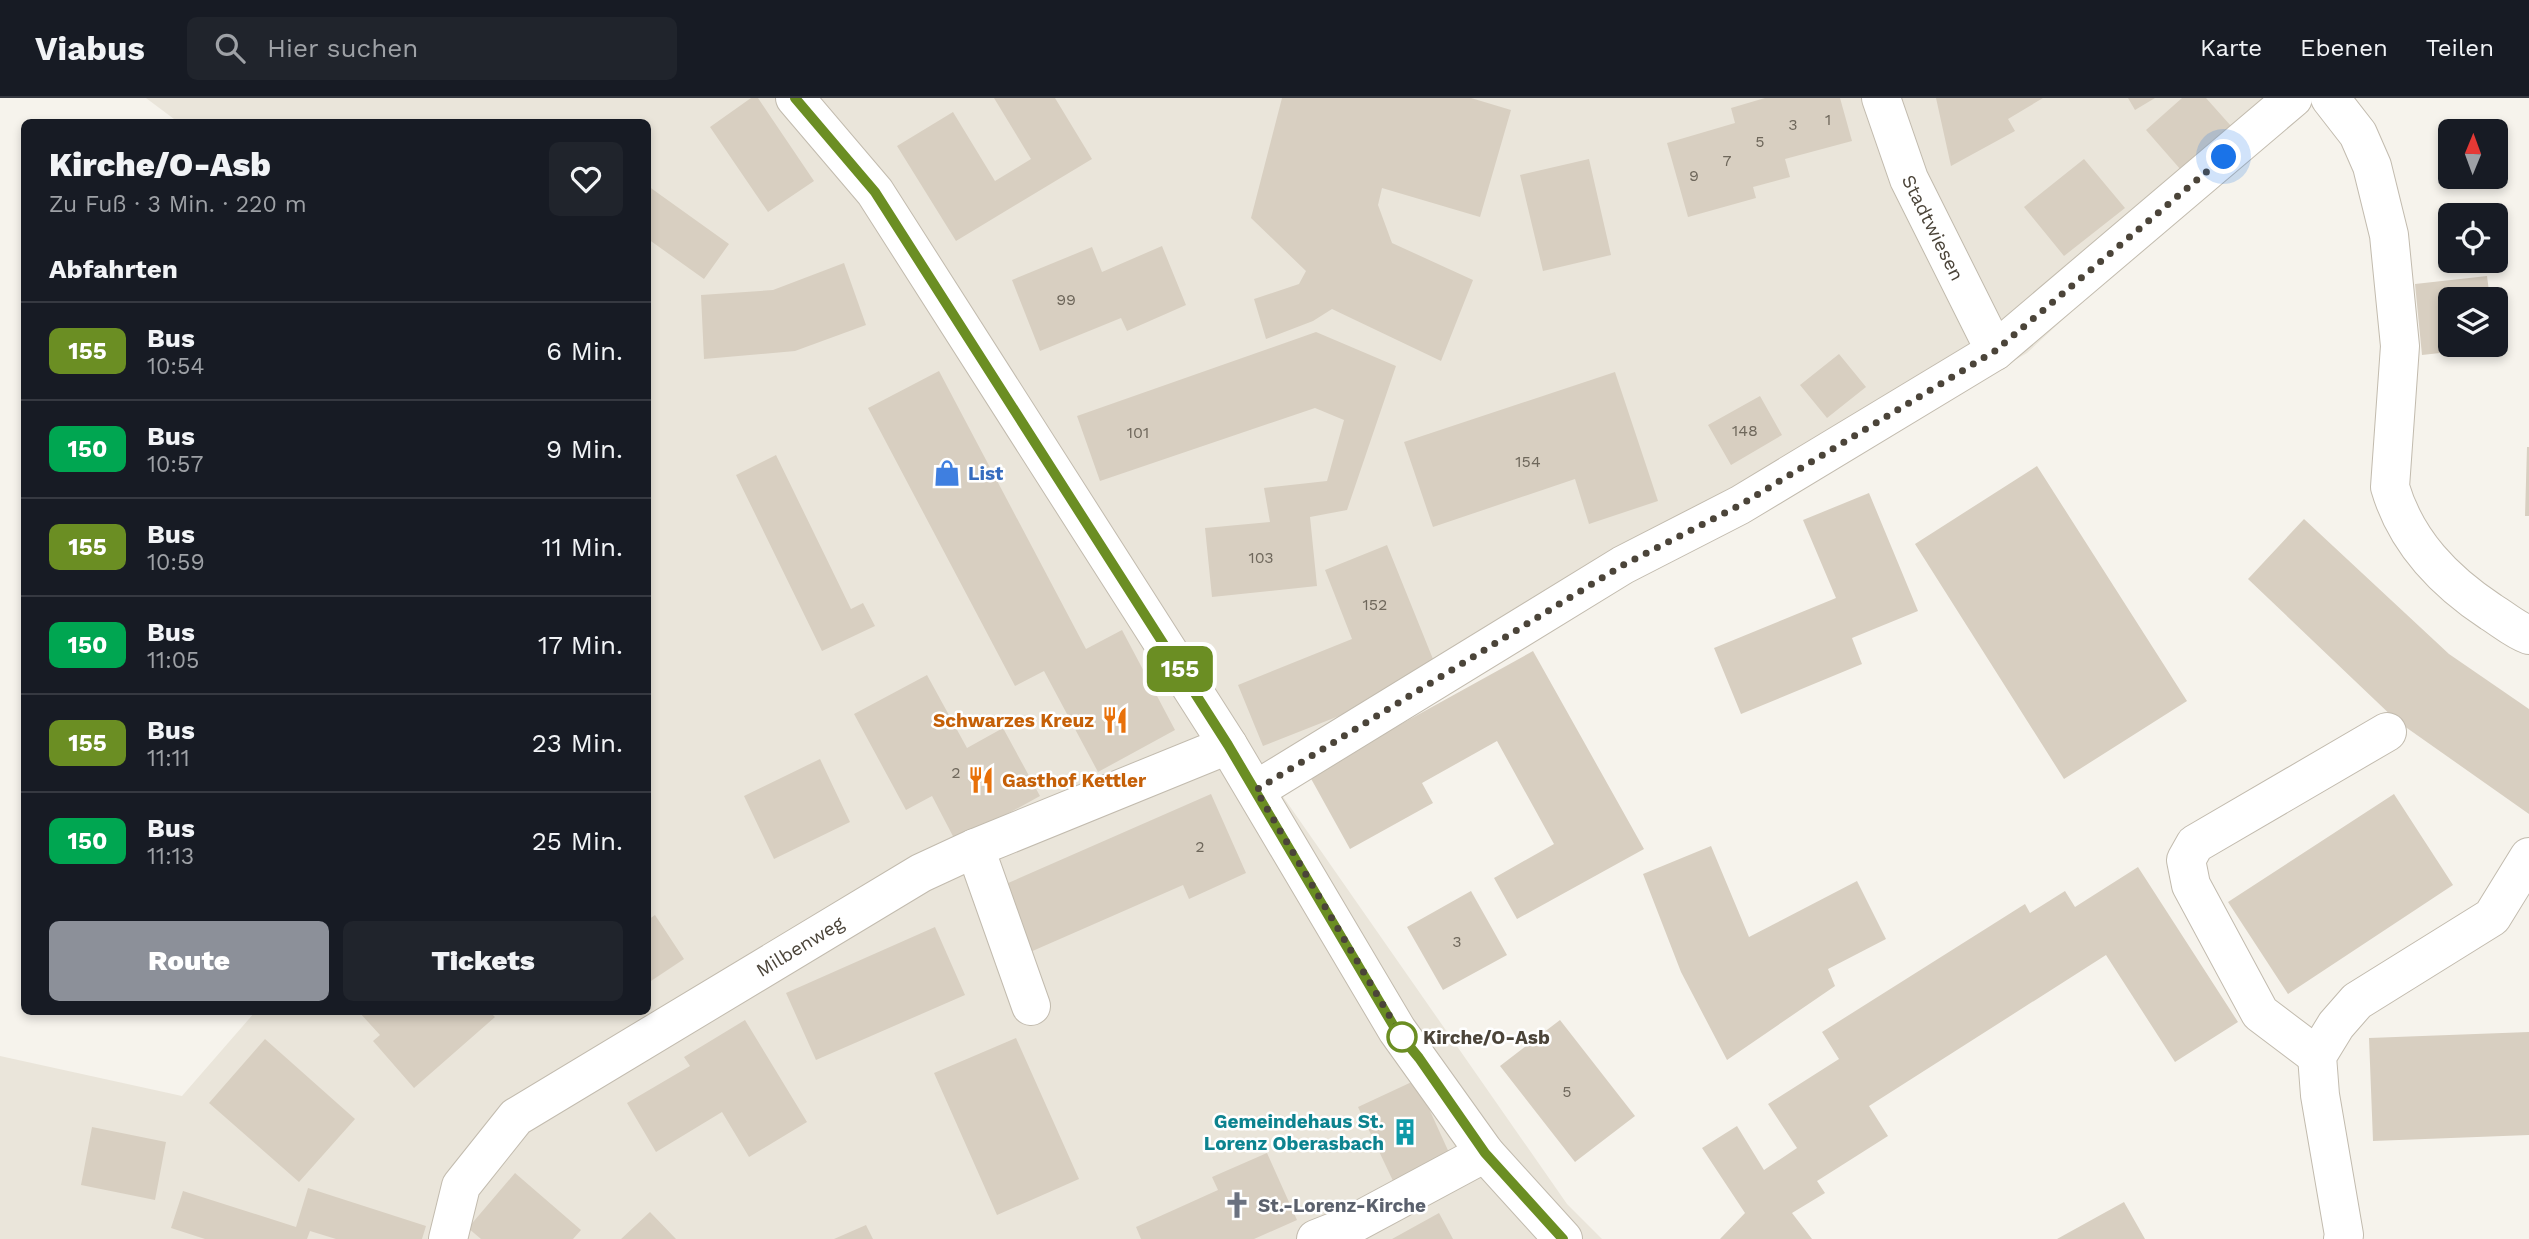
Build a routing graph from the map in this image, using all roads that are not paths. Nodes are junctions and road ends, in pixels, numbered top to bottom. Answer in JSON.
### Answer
{"nodes":[{"id":1,"x":795,"y":98,"type":"edge"},
{"id":2,"x":1881,"y":98,"type":"edge"},
{"id":3,"x":2330,"y":98,"type":"edge"},
{"id":4,"x":2287,"y":100,"type":"edge"},
{"id":5,"x":1995,"y":351,"type":"junction"},
{"id":6,"x":2529,"y":635,"type":"edge"},
{"id":7,"x":2387,"y":732,"type":"dead end"},
{"id":8,"x":1228,"y":745,"type":"junction"},
{"id":9,"x":1256,"y":790,"type":"junction"},
{"id":10,"x":975,"y":848,"type":"junction"},
{"id":11,"x":2529,"y":857,"type":"edge"},
{"id":12,"x":1031,"y":1006,"type":"dead end"},
{"id":13,"x":2317,"y":1056,"type":"junction"},
{"id":14,"x":1485,"y":1153,"type":"junction"},
{"id":15,"x":448,"y":1239,"type":"edge"},
{"id":16,"x":1316,"y":1239,"type":"edge"},
{"id":17,"x":1563,"y":1239,"type":"edge"},
{"id":18,"x":2343,"y":1239,"type":"edge"}],
"edges":[{"from":1,"to":8,"type":"street"},
{"from":2,"to":5,"type":"street","name":"Stadtwiesen"},
{"from":3,"to":6,"type":"street"},
{"from":4,"to":5,"type":"street"},
{"from":5,"to":9,"type":"street"},
{"from":7,"to":13,"type":"street"},
{"from":8,"to":9,"type":"street"},
{"from":8,"to":10,"type":"street","name":"Milbenweg"},
{"from":9,"to":14,"type":"street"},
{"from":10,"to":12,"type":"street"},
{"from":10,"to":15,"type":"street","name":"Milbenweg"},
{"from":11,"to":13,"type":"street"},
{"from":13,"to":18,"type":"street"},
{"from":14,"to":16,"type":"street"},
{"from":14,"to":17,"type":"street"}]}
